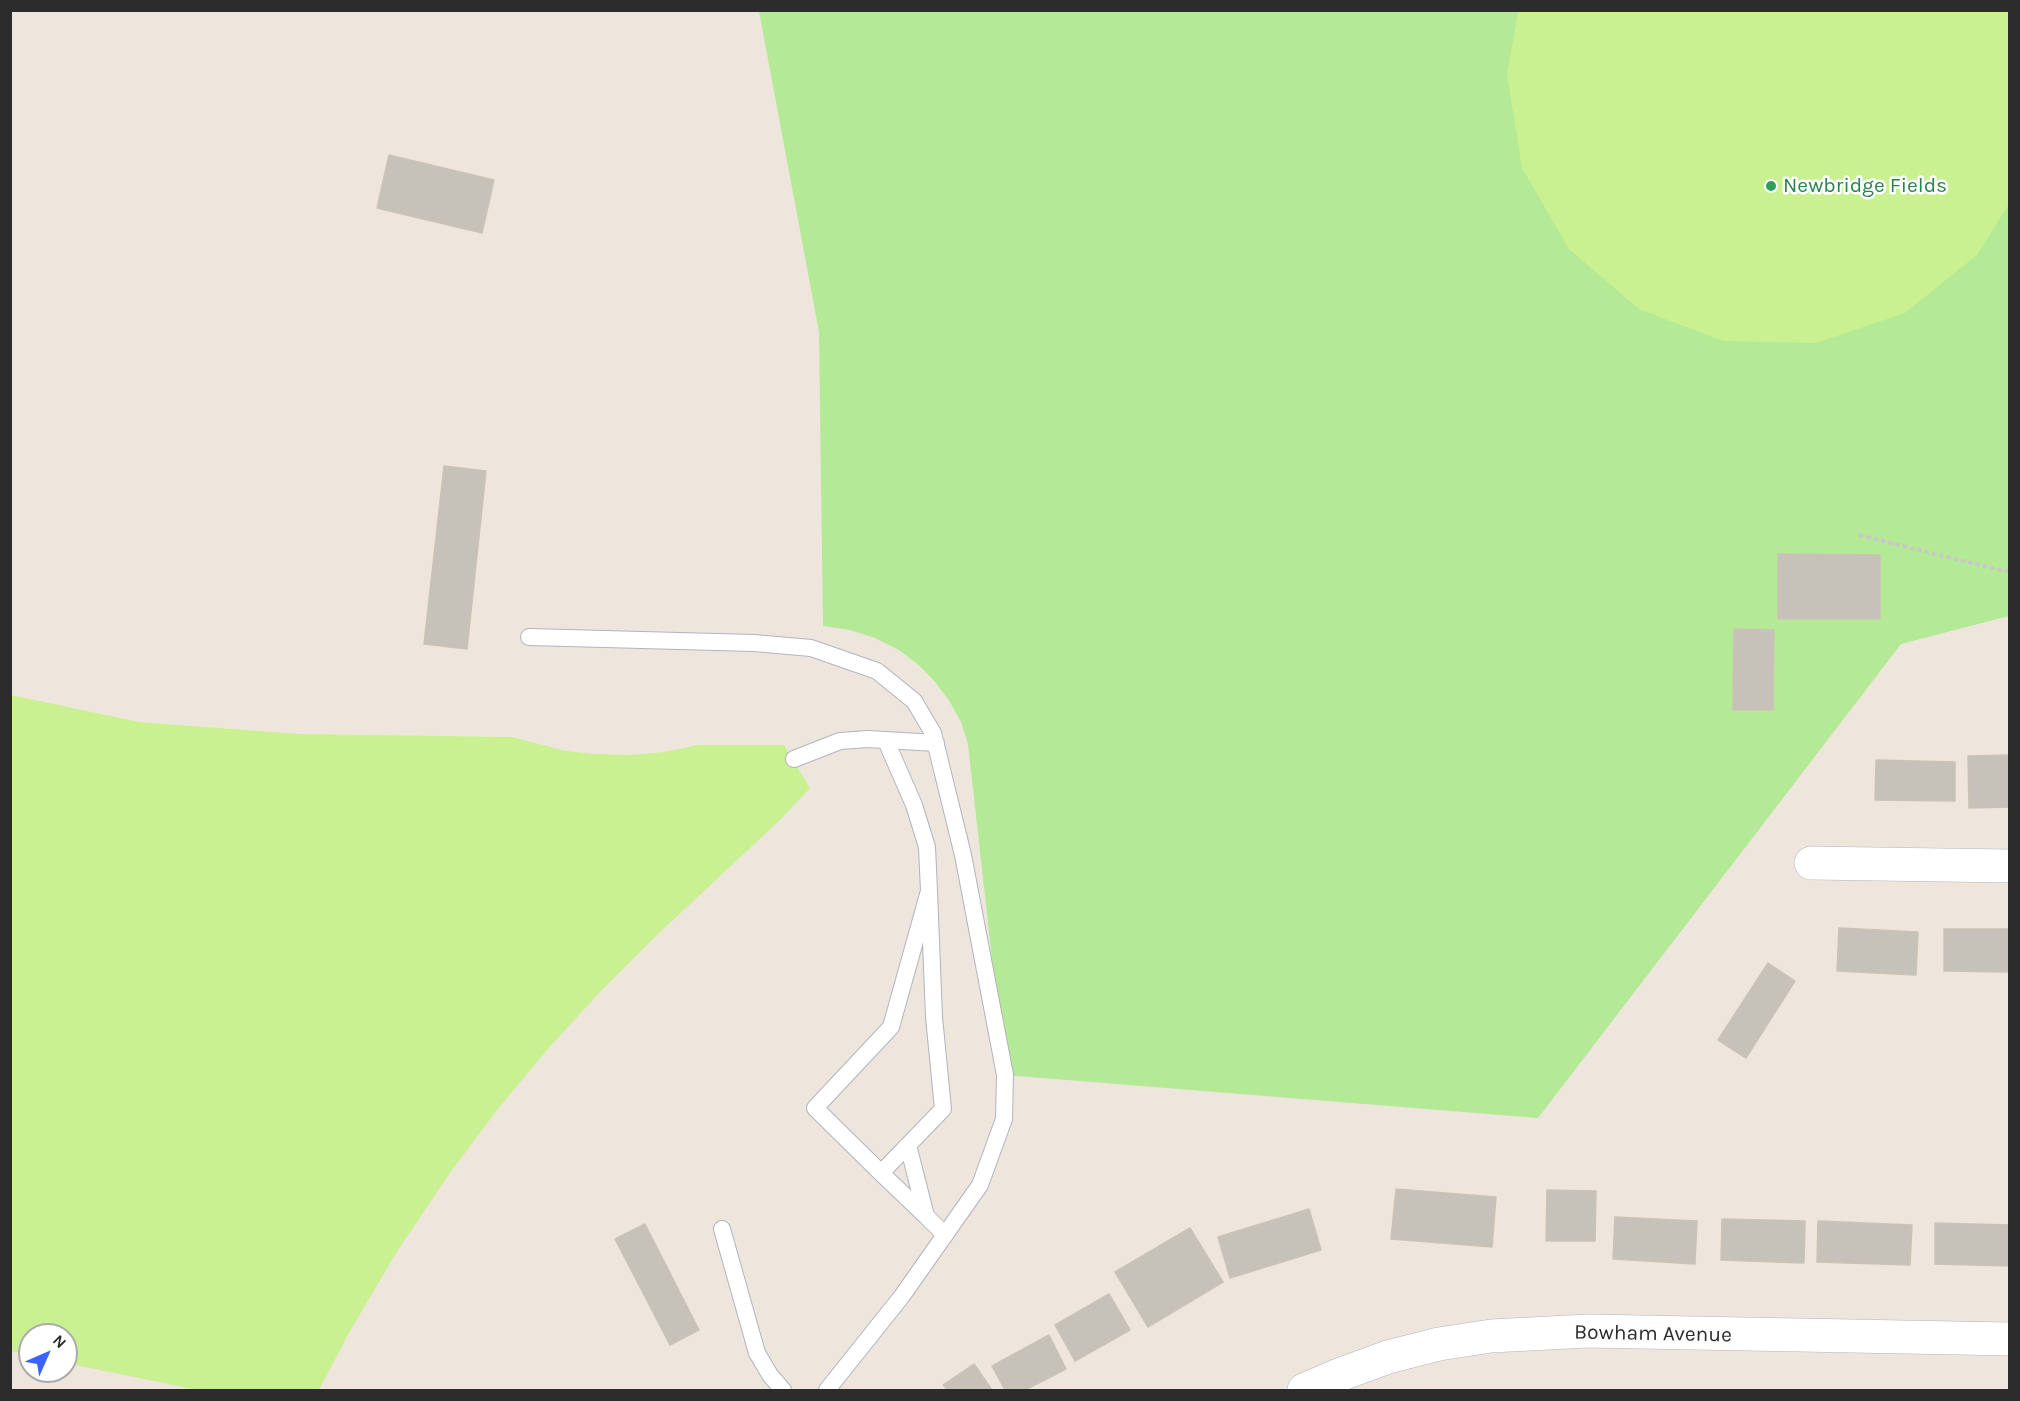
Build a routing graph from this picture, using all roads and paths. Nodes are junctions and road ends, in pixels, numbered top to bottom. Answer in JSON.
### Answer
{"nodes":[{"id":1,"x":1859,"y":535,"type":"dead end"},
{"id":2,"x":2010,"y":570,"type":"edge"},
{"id":3,"x":529,"y":637,"type":"dead end"},
{"id":4,"x":886,"y":741,"type":"junction"},
{"id":5,"x":936,"y":743,"type":"junction"},
{"id":6,"x":794,"y":759,"type":"dead end"},
{"id":7,"x":1811,"y":863,"type":"dead end"},
{"id":8,"x":2010,"y":866,"type":"edge"},
{"id":9,"x":929,"y":891,"type":"junction"},
{"id":10,"x":908,"y":1145,"type":"junction"},
{"id":11,"x":881,"y":1173,"type":"junction"},
{"id":12,"x":926,"y":1216,"type":"junction"},
{"id":13,"x":722,"y":1229,"type":"dead end"},
{"id":14,"x":945,"y":1235,"type":"junction"},
{"id":15,"x":2010,"y":1339,"type":"edge"},
{"id":16,"x":783,"y":1390,"type":"edge"},
{"id":17,"x":827,"y":1390,"type":"edge"},
{"id":18,"x":1304,"y":1390,"type":"edge"}],
"edges":[{"from":1,"to":2,"type":"path"},
{"from":3,"to":5,"type":"lane"},
{"from":4,"to":5,"type":"lane"},
{"from":4,"to":6,"type":"lane"},
{"from":4,"to":9,"type":"lane"},
{"from":5,"to":14,"type":"lane"},
{"from":7,"to":8,"type":"street"},
{"from":9,"to":10,"type":"lane"},
{"from":9,"to":11,"type":"lane"},
{"from":10,"to":11,"type":"lane"},
{"from":10,"to":12,"type":"lane"},
{"from":11,"to":12,"type":"lane"},
{"from":12,"to":14,"type":"lane"},
{"from":13,"to":16,"type":"lane"},
{"from":14,"to":17,"type":"lane"},
{"from":15,"to":18,"type":"street","name":"Bowham Avenue"}]}
